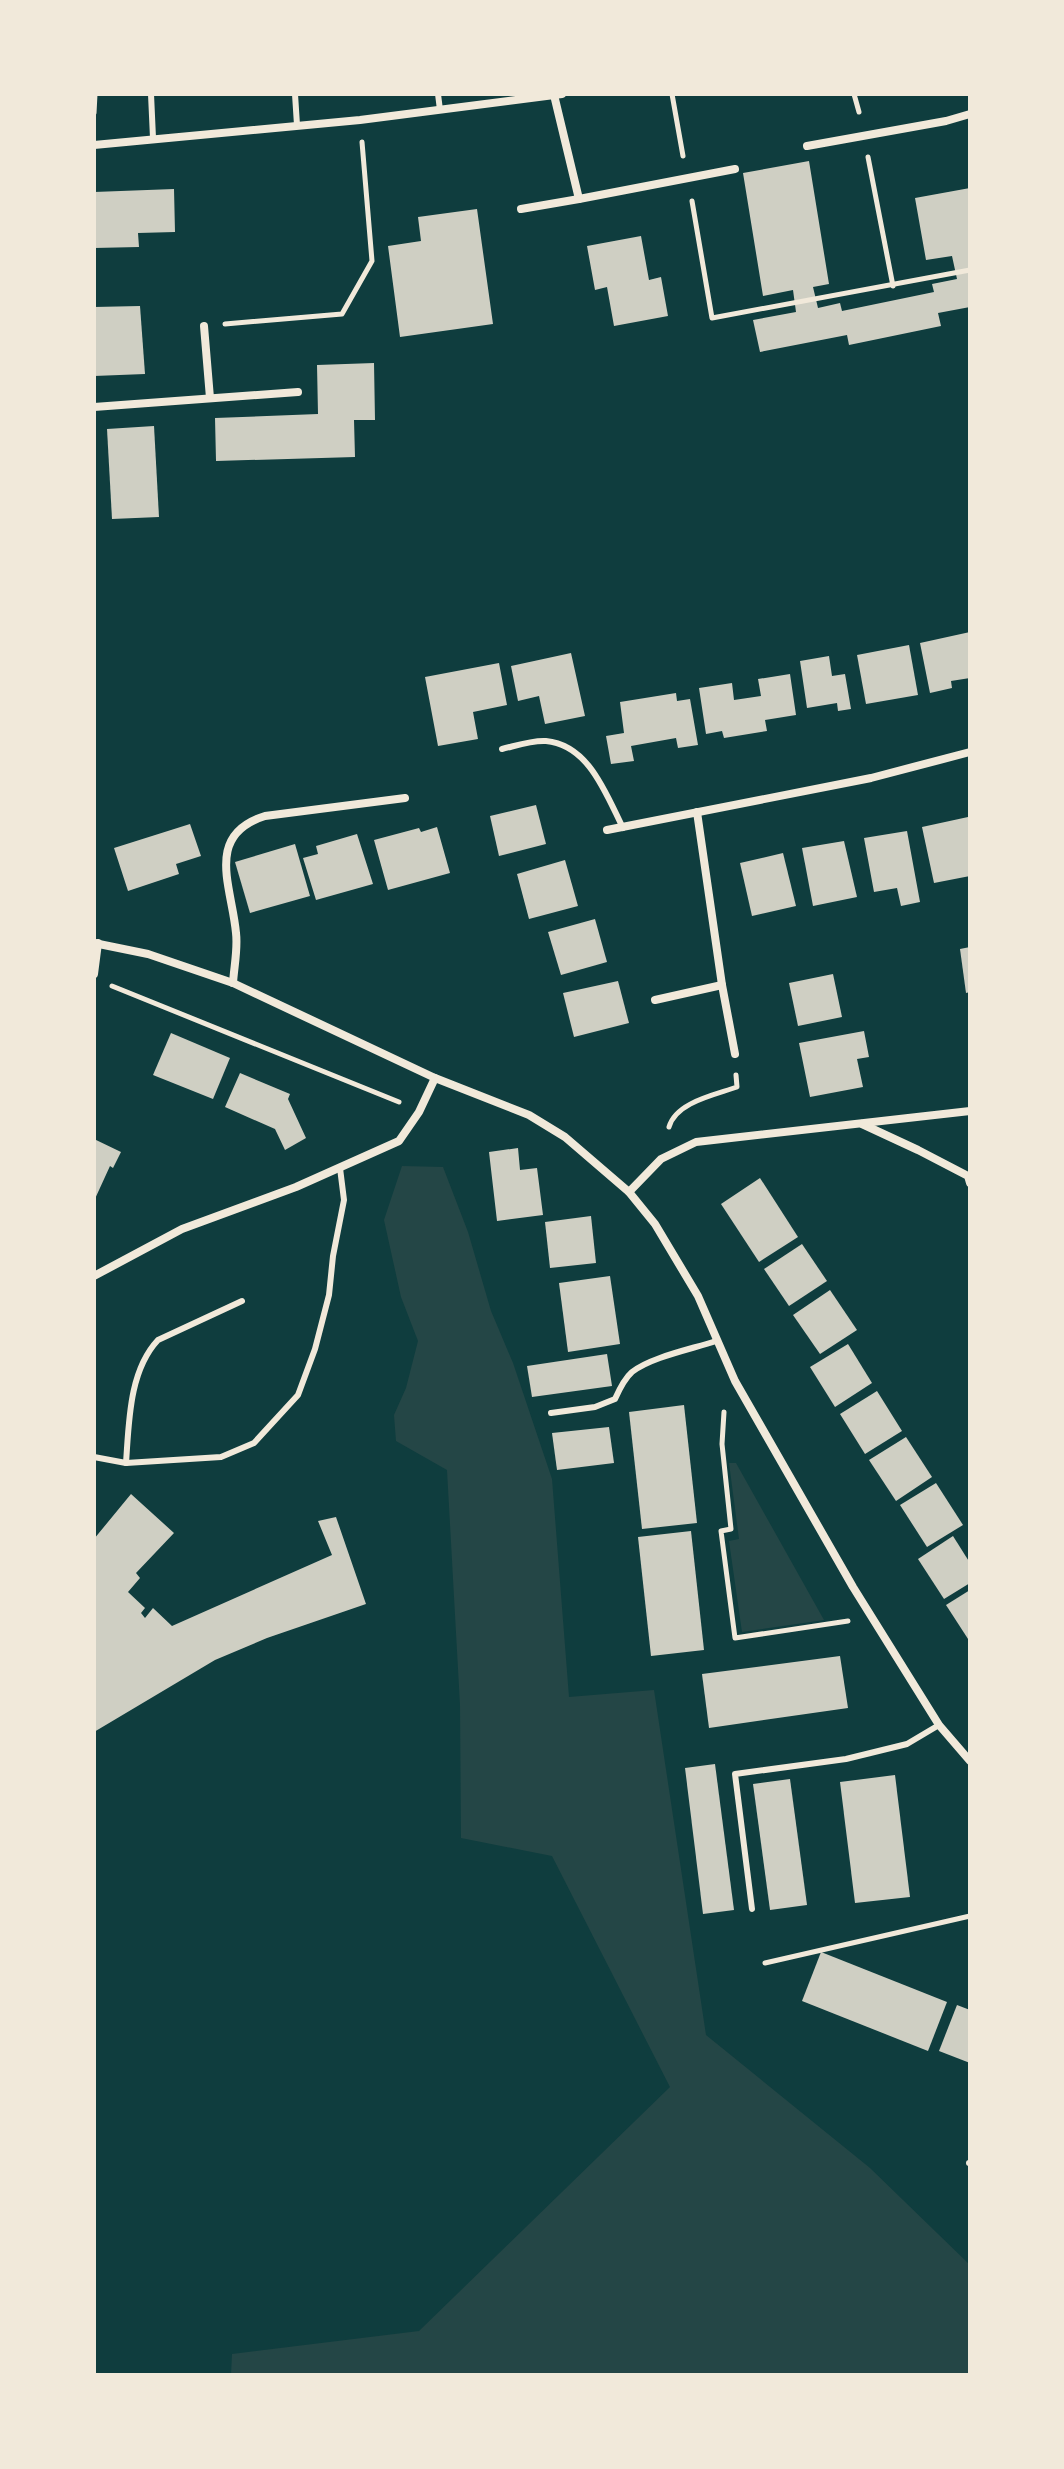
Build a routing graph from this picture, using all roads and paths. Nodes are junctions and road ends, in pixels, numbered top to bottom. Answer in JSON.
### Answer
{"nodes":[{"id":1,"x":151,"y":94,"type":"edge"},
{"id":2,"x":295,"y":94,"type":"edge"},
{"id":3,"x":438,"y":94,"type":"edge"},
{"id":4,"x":672,"y":94,"type":"edge"},
{"id":5,"x":558,"y":95,"type":"edge"},
{"id":6,"x":95,"y":99,"type":"edge"},
{"id":7,"x":440,"y":111,"type":"junction"},
{"id":8,"x":94,"y":113,"type":"edge"},
{"id":9,"x":970,"y":114,"type":"edge"},
{"id":10,"x":360,"y":120,"type":"junction"},
{"id":11,"x":297,"y":125,"type":"junction"},
{"id":12,"x":864,"y":135,"type":"junction"},
{"id":13,"x":153,"y":138,"type":"junction"},
{"id":14,"x":94,"y":145,"type":"edge"},
{"id":15,"x":807,"y":146,"type":"dead end"},
{"id":16,"x":735,"y":169,"type":"dead end"},
{"id":17,"x":688,"y":179,"type":"junction"},
{"id":18,"x":579,"y":199,"type":"junction"},
{"id":19,"x":521,"y":209,"type":"dead end"},
{"id":20,"x":970,"y":270,"type":"edge"},
{"id":21,"x":893,"y":286,"type":"junction"},
{"id":22,"x":204,"y":326,"type":"joint"},
{"id":23,"x":298,"y":392,"type":"dead end"},
{"id":24,"x":210,"y":398,"type":"junction"},
{"id":25,"x":94,"y":407,"type":"edge"},
{"id":26,"x":502,"y":749,"type":"dead end"},
{"id":27,"x":970,"y":752,"type":"edge"},
{"id":28,"x":405,"y":798,"type":"dead end"},
{"id":29,"x":697,"y":812,"type":"junction"},
{"id":30,"x":623,"y":828,"type":"junction"},
{"id":31,"x":607,"y":830,"type":"dead end"},
{"id":32,"x":96,"y":943,"type":"edge"},
{"id":33,"x":94,"y":974,"type":"edge"},
{"id":34,"x":105,"y":982,"type":"dead end"},
{"id":35,"x":233,"y":983,"type":"junction"},
{"id":36,"x":722,"y":985,"type":"junction"},
{"id":37,"x":655,"y":1000,"type":"dead end"},
{"id":38,"x":735,"y":1054,"type":"joint"},
{"id":39,"x":435,"y":1078,"type":"junction"},
{"id":40,"x":970,"y":1111,"type":"edge"},
{"id":41,"x":419,"y":1112,"type":"junction"},
{"id":42,"x":861,"y":1124,"type":"junction"},
{"id":43,"x":661,"y":1159,"type":"junction"},
{"id":44,"x":340,"y":1168,"type":"junction"},
{"id":45,"x":970,"y":1183,"type":"edge"},
{"id":46,"x":629,"y":1192,"type":"junction"},
{"id":47,"x":94,"y":1276,"type":"edge"},
{"id":48,"x":242,"y":1301,"type":"dead end"},
{"id":49,"x":716,"y":1341,"type":"junction"},
{"id":50,"x":735,"y":1381,"type":"junction"},
{"id":51,"x":551,"y":1413,"type":"dead end"},
{"id":52,"x":94,"y":1457,"type":"edge"},
{"id":53,"x":126,"y":1463,"type":"junction"},
{"id":54,"x":872,"y":1618,"type":"junction"},
{"id":55,"x":939,"y":1725,"type":"junction"},
{"id":56,"x":970,"y":1761,"type":"edge"},
{"id":57,"x":752,"y":1909,"type":"dead end"},
{"id":58,"x":970,"y":1916,"type":"edge"},
{"id":59,"x":765,"y":1963,"type":"dead end"}],
"edges":[{"from":1,"to":13,"type":"lane"},
{"from":2,"to":11,"type":"lane"},
{"from":3,"to":7,"type":"lane"},
{"from":4,"to":17,"type":"path"},
{"from":5,"to":7,"type":"street"},
{"from":5,"to":18,"type":"street"},
{"from":6,"to":8,"type":"path"},
{"from":7,"to":10,"type":"street"},
{"from":9,"to":12,"type":"street"},
{"from":10,"to":11,"type":"street"},
{"from":10,"to":22,"type":"path"},
{"from":11,"to":13,"type":"street"},
{"from":12,"to":15,"type":"street"},
{"from":12,"to":21,"type":"path"},
{"from":13,"to":14,"type":"street"},
{"from":16,"to":17,"type":"street"},
{"from":17,"to":18,"type":"street"},
{"from":17,"to":21,"type":"path"},
{"from":18,"to":19,"type":"street"},
{"from":20,"to":21,"type":"path"},
{"from":22,"to":24,"type":"street"},
{"from":23,"to":24,"type":"street"},
{"from":24,"to":25,"type":"street"},
{"from":26,"to":30,"type":"lane"},
{"from":27,"to":29,"type":"street"},
{"from":28,"to":35,"type":"street"},
{"from":29,"to":30,"type":"street"},
{"from":29,"to":36,"type":"street"},
{"from":30,"to":31,"type":"street"},
{"from":32,"to":33,"type":"street"},
{"from":32,"to":35,"type":"street"},
{"from":34,"to":41,"type":"path"},
{"from":35,"to":39,"type":"street"},
{"from":36,"to":37,"type":"street"},
{"from":36,"to":38,"type":"street"},
{"from":38,"to":43,"type":"path"},
{"from":39,"to":41,"type":"street"},
{"from":39,"to":46,"type":"street"},
{"from":40,"to":42,"type":"street"},
{"from":41,"to":44,"type":"street"},
{"from":42,"to":43,"type":"street"},
{"from":42,"to":45,"type":"street"},
{"from":43,"to":46,"type":"street"},
{"from":44,"to":47,"type":"street"},
{"from":44,"to":53,"type":"lane"},
{"from":46,"to":49,"type":"street"},
{"from":48,"to":53,"type":"lane"},
{"from":49,"to":50,"type":"street"},
{"from":49,"to":51,"type":"lane"},
{"from":50,"to":54,"type":"street"},
{"from":50,"to":54,"type":"path"},
{"from":52,"to":53,"type":"lane"},
{"from":54,"to":55,"type":"street"},
{"from":55,"to":56,"type":"street"},
{"from":55,"to":57,"type":"lane"},
{"from":58,"to":59,"type":"path"}]}
